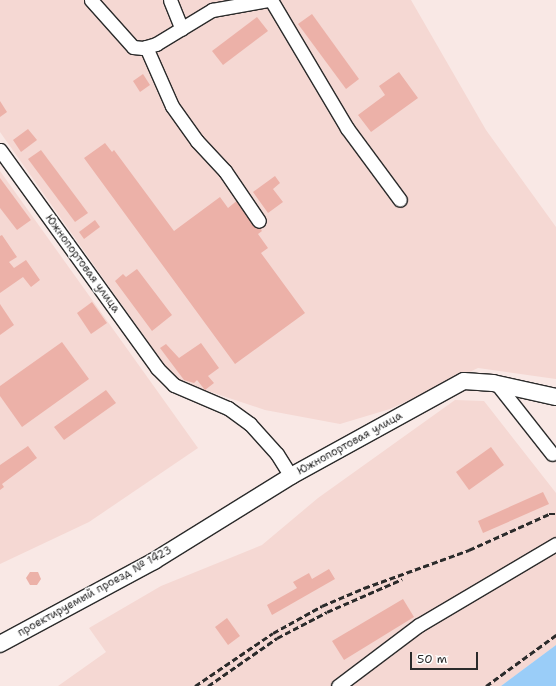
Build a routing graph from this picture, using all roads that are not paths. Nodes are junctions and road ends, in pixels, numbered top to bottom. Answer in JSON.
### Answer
{"nodes":[{"id":1,"x":91,"y":0,"type":"edge"},
{"id":2,"x":170,"y":0,"type":"edge"},
{"id":3,"x":270,"y":0,"type":"edge"},
{"id":4,"x":182,"y":29,"type":"junction"},
{"id":5,"x":146,"y":47,"type":"junction"},
{"id":6,"x":0,"y":150,"type":"edge"},
{"id":7,"x":400,"y":200,"type":"dead end"},
{"id":8,"x":260,"y":222,"type":"dead end"},
{"id":9,"x":498,"y":384,"type":"junction"},
{"id":10,"x":556,"y":398,"type":"edge"},
{"id":11,"x":555,"y":454,"type":"edge"},
{"id":12,"x":291,"y":476,"type":"junction"},
{"id":13,"x":556,"y":544,"type":"edge"},
{"id":14,"x":0,"y":644,"type":"edge"},
{"id":15,"x":338,"y":686,"type":"edge"}],
"edges":[{"from":1,"to":5,"type":"street"},
{"from":2,"to":4,"type":"street"},
{"from":3,"to":4,"type":"street"},
{"from":3,"to":7,"type":"street"},
{"from":4,"to":5,"type":"street"},
{"from":5,"to":8,"type":"street"},
{"from":6,"to":12,"type":"street","name":"Южнопортовая улица"},
{"from":9,"to":10,"type":"main road","name":"Южнопортовая улица"},
{"from":9,"to":11,"type":"street"},
{"from":9,"to":12,"type":"main road","name":"Южнопортовая улица"},
{"from":12,"to":14,"type":"main road","name":"проектируемый проезд № 1423"},
{"from":13,"to":15,"type":"street"}]}
